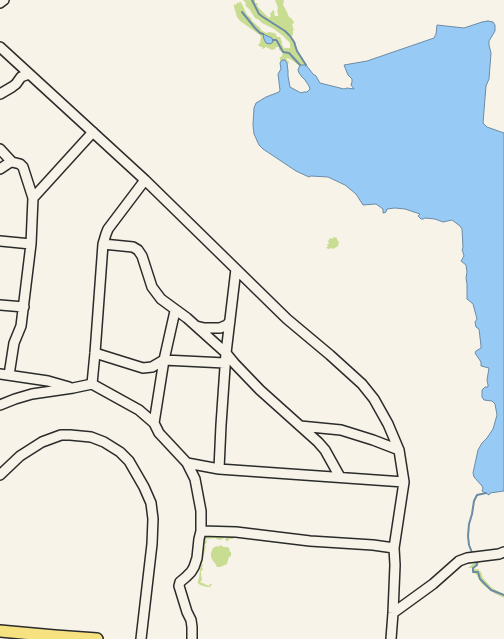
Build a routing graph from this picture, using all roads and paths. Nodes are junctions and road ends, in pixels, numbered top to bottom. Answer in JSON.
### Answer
{"nodes":[{"id":1,"x":4,"y":0,"type":"edge"},
{"id":2,"x":0,"y":3,"type":"edge"},
{"id":3,"x":0,"y":47,"type":"edge"},
{"id":4,"x":29,"y":74,"type":"junction"},
{"id":5,"x":0,"y":94,"type":"edge"},
{"id":6,"x":93,"y":132,"type":"junction"},
{"id":7,"x":0,"y":149,"type":"edge"},
{"id":8,"x":12,"y":162,"type":"junction"},
{"id":9,"x":0,"y":169,"type":"edge"},
{"id":10,"x":145,"y":180,"type":"junction"},
{"id":11,"x":34,"y":198,"type":"junction"},
{"id":12,"x":0,"y":241,"type":"edge"},
{"id":13,"x":31,"y":244,"type":"junction"},
{"id":14,"x":103,"y":244,"type":"junction"},
{"id":15,"x":236,"y":269,"type":"junction"},
{"id":16,"x":0,"y":305,"type":"edge"},
{"id":17,"x":24,"y":307,"type":"junction"},
{"id":18,"x":175,"y":310,"type":"junction"},
{"id":19,"x":230,"y":321,"type":"junction"},
{"id":20,"x":195,"y":325,"type":"junction"},
{"id":21,"x":226,"y":353,"type":"junction"},
{"id":22,"x":95,"y":354,"type":"junction"},
{"id":23,"x":164,"y":360,"type":"junction"},
{"id":24,"x":226,"y":363,"type":"junction"},
{"id":25,"x":5,"y":375,"type":"edge"},
{"id":26,"x":92,"y":384,"type":"junction"},
{"id":27,"x":73,"y":388,"type":"junction"},
{"id":28,"x":0,"y":405,"type":"edge"},
{"id":29,"x":154,"y":423,"type":"junction"},
{"id":30,"x":300,"y":426,"type":"junction"},
{"id":31,"x":399,"y":450,"type":"junction"},
{"id":32,"x":187,"y":463,"type":"junction"},
{"id":33,"x":219,"y":469,"type":"junction"},
{"id":34,"x":0,"y":475,"type":"edge"},
{"id":35,"x":340,"y":477,"type":"junction"},
{"id":36,"x":404,"y":482,"type":"junction"},
{"id":37,"x":201,"y":531,"type":"junction"},
{"id":38,"x":394,"y":548,"type":"junction"},
{"id":39,"x":504,"y":552,"type":"edge"},
{"id":40,"x":393,"y":612,"type":"junction"},
{"id":41,"x":0,"y":631,"type":"edge"},
{"id":42,"x":97,"y":639,"type":"edge"},
{"id":43,"x":141,"y":639,"type":"edge"},
{"id":44,"x":192,"y":639,"type":"edge"},
{"id":45,"x":391,"y":639,"type":"edge"}],
"edges":[{"from":1,"to":2,"type":"street"},
{"from":3,"to":4,"type":"street"},
{"from":4,"to":5,"type":"street"},
{"from":4,"to":6,"type":"street"},
{"from":6,"to":10,"type":"street"},
{"from":6,"to":11,"type":"street"},
{"from":7,"to":8,"type":"street"},
{"from":8,"to":9,"type":"street"},
{"from":8,"to":11,"type":"street"},
{"from":10,"to":14,"type":"street"},
{"from":10,"to":15,"type":"street"},
{"from":11,"to":13,"type":"street"},
{"from":12,"to":13,"type":"street"},
{"from":13,"to":17,"type":"street"},
{"from":14,"to":18,"type":"street"},
{"from":14,"to":22,"type":"street"},
{"from":15,"to":19,"type":"street"},
{"from":15,"to":31,"type":"street"},
{"from":16,"to":17,"type":"street"},
{"from":17,"to":25,"type":"street"},
{"from":18,"to":20,"type":"street"},
{"from":18,"to":23,"type":"street"},
{"from":19,"to":20,"type":"street"},
{"from":19,"to":21,"type":"street"},
{"from":20,"to":21,"type":"street"},
{"from":21,"to":24,"type":"street"},
{"from":21,"to":30,"type":"street"},
{"from":22,"to":23,"type":"street"},
{"from":22,"to":26,"type":"street"},
{"from":23,"to":24,"type":"street"},
{"from":23,"to":29,"type":"street"},
{"from":24,"to":33,"type":"street"},
{"from":25,"to":27,"type":"street"},
{"from":26,"to":27,"type":"street"},
{"from":26,"to":29,"type":"street"},
{"from":27,"to":28,"type":"street"},
{"from":29,"to":32,"type":"street"},
{"from":30,"to":31,"type":"street"},
{"from":30,"to":35,"type":"street"},
{"from":31,"to":36,"type":"street"},
{"from":32,"to":33,"type":"street"},
{"from":32,"to":37,"type":"street"},
{"from":33,"to":35,"type":"street"},
{"from":34,"to":43,"type":"street"},
{"from":35,"to":36,"type":"street"},
{"from":36,"to":38,"type":"street"},
{"from":37,"to":38,"type":"street"},
{"from":37,"to":44,"type":"street"},
{"from":38,"to":40,"type":"street"},
{"from":39,"to":40,"type":"street"},
{"from":40,"to":45,"type":"street"},
{"from":41,"to":42,"type":"main road"}]}
